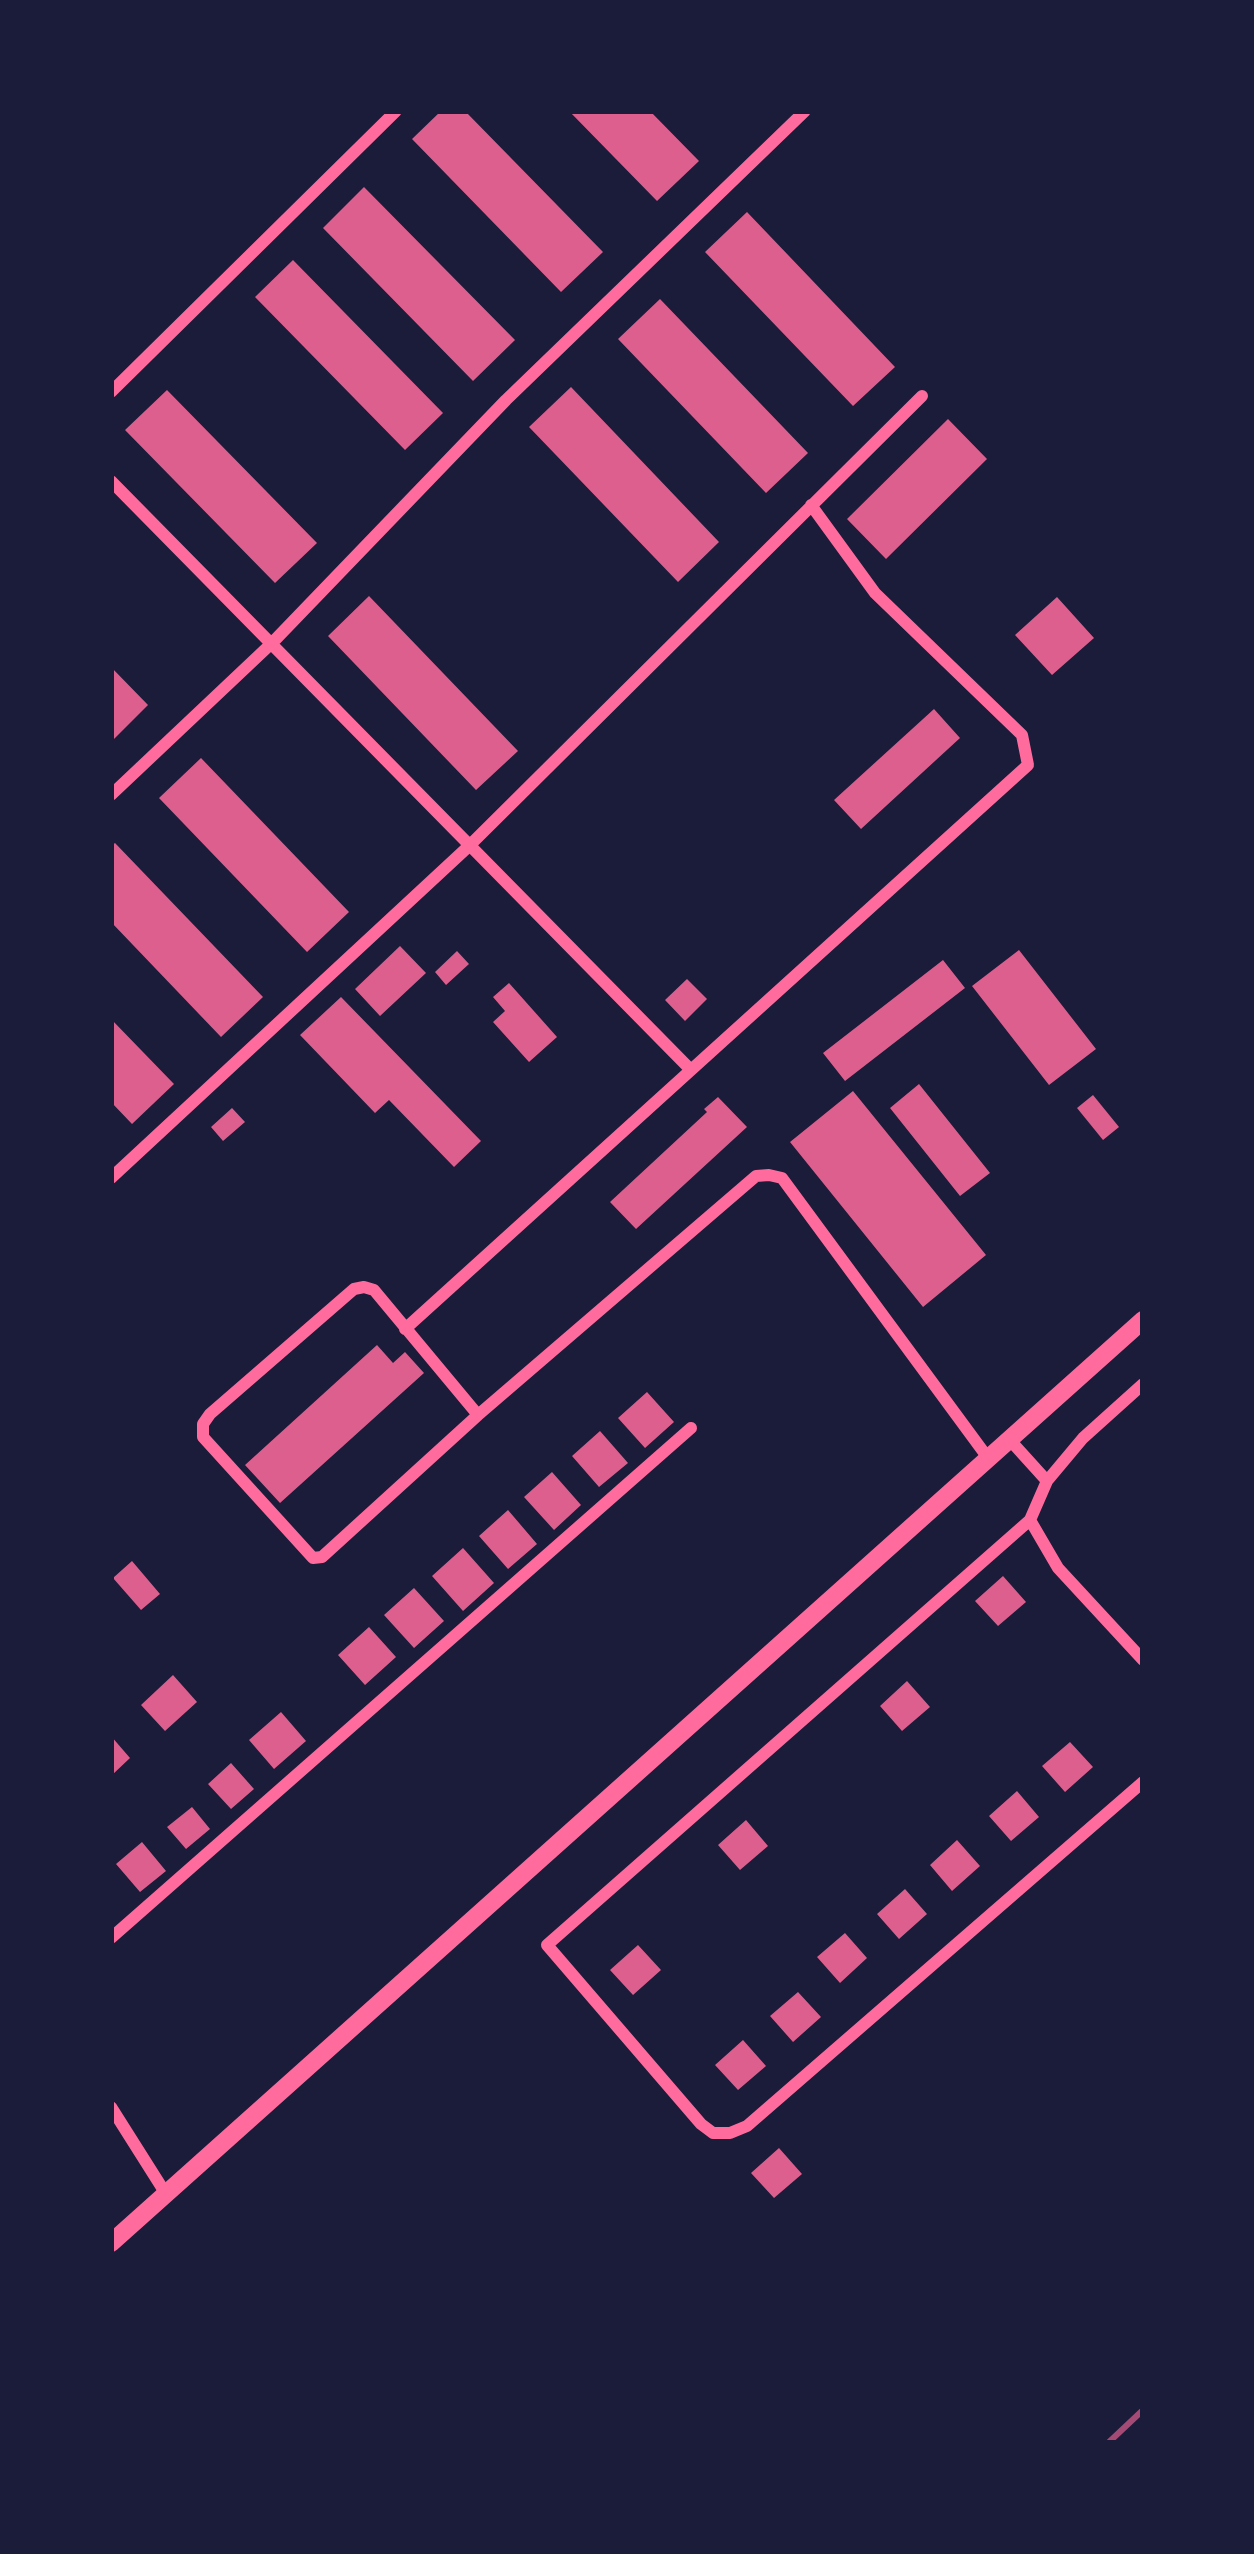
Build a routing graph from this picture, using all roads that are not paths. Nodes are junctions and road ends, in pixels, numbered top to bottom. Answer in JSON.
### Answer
{"nodes":[{"id":1,"x":396,"y":111,"type":"edge"},
{"id":2,"x":806,"y":111,"type":"edge"},
{"id":3,"x":111,"y":392,"type":"edge"},
{"id":4,"x":922,"y":396,"type":"dead end"},
{"id":5,"x":111,"y":481,"type":"edge"},
{"id":6,"x":811,"y":505,"type":"junction"},
{"id":7,"x":273,"y":643,"type":"junction"},
{"id":8,"x":111,"y":795,"type":"edge"},
{"id":9,"x":469,"y":846,"type":"junction"},
{"id":10,"x":691,"y":1070,"type":"junction"},
{"id":11,"x":111,"y":1178,"type":"edge"},
{"id":12,"x":1143,"y":1320,"type":"edge"},
{"id":13,"x":405,"y":1329,"type":"junction"},
{"id":14,"x":1143,"y":1384,"type":"edge"},
{"id":15,"x":478,"y":1415,"type":"junction"},
{"id":16,"x":691,"y":1428,"type":"dead end"},
{"id":17,"x":1009,"y":1439,"type":"junction"},
{"id":18,"x":988,"y":1458,"type":"junction"},
{"id":19,"x":1047,"y":1481,"type":"junction"},
{"id":20,"x":1030,"y":1520,"type":"junction"},
{"id":21,"x":1143,"y":1660,"type":"edge"},
{"id":22,"x":1143,"y":1782,"type":"edge"},
{"id":23,"x":111,"y":1938,"type":"edge"},
{"id":24,"x":111,"y":2107,"type":"edge"},
{"id":25,"x":166,"y":2194,"type":"junction"},
{"id":26,"x":111,"y":2243,"type":"edge"}],
"edges":[{"from":1,"to":3,"type":"street"},
{"from":2,"to":7,"type":"street"},
{"from":4,"to":6,"type":"street"},
{"from":5,"to":7,"type":"street"},
{"from":6,"to":9,"type":"street"},
{"from":6,"to":10,"type":"street"},
{"from":7,"to":8,"type":"street"},
{"from":7,"to":9,"type":"street"},
{"from":9,"to":10,"type":"street"},
{"from":9,"to":11,"type":"street"},
{"from":10,"to":13,"type":"street"},
{"from":12,"to":17,"type":"main road"},
{"from":13,"to":15,"type":"street"},
{"from":13,"to":15,"type":"street"},
{"from":14,"to":19,"type":"street"},
{"from":15,"to":18,"type":"street"},
{"from":16,"to":23,"type":"street"},
{"from":17,"to":18,"type":"main road"},
{"from":17,"to":19,"type":"street"},
{"from":18,"to":25,"type":"main road"},
{"from":19,"to":20,"type":"street"},
{"from":20,"to":21,"type":"street"},
{"from":20,"to":22,"type":"street"},
{"from":24,"to":25,"type":"street"},
{"from":25,"to":26,"type":"main road"}]}
